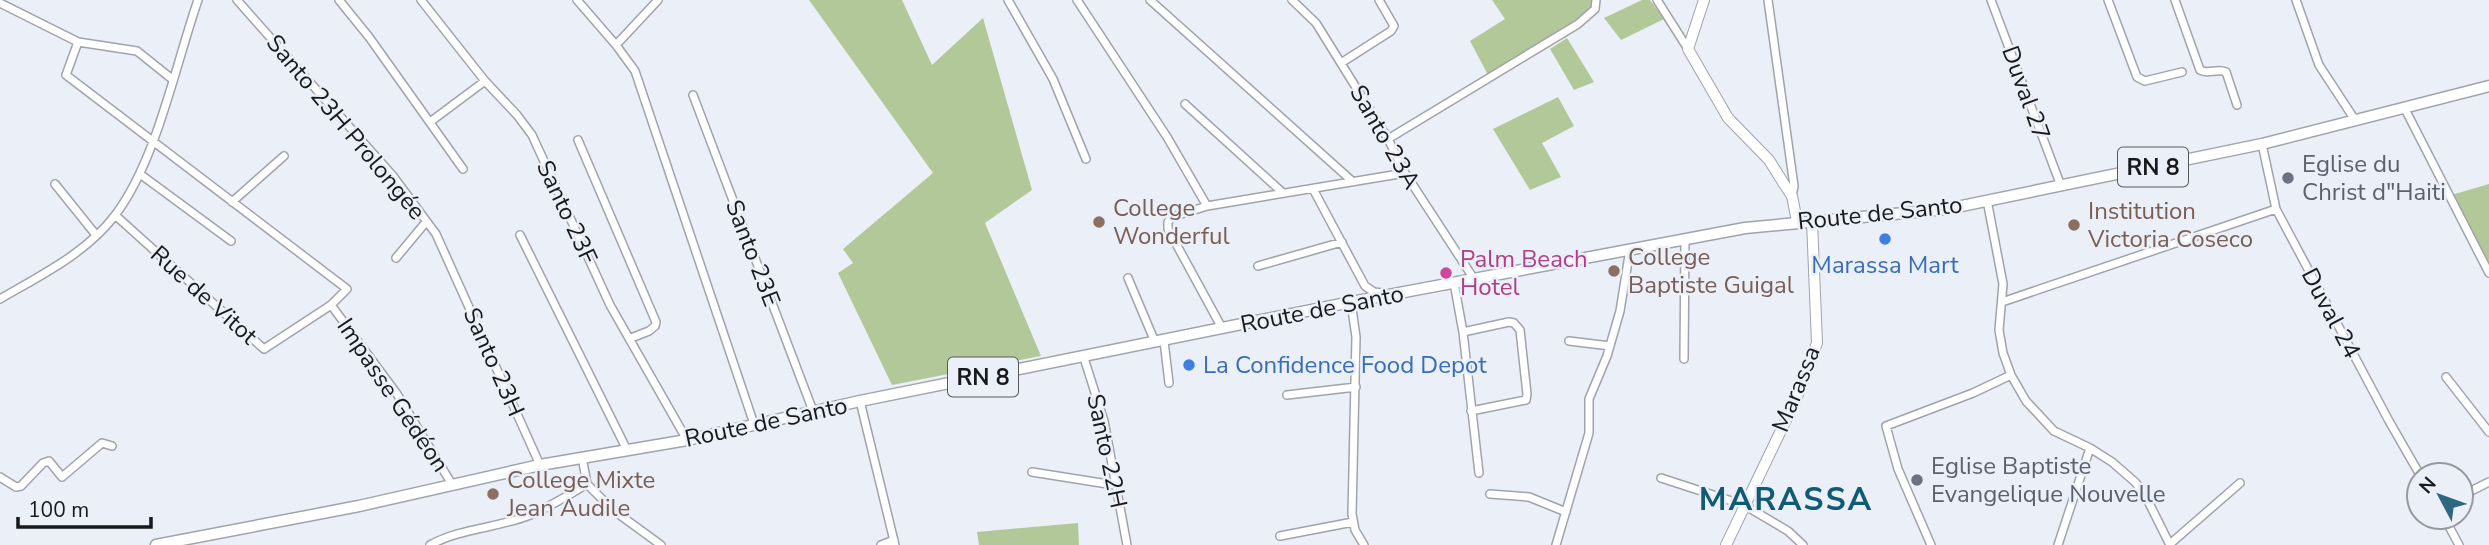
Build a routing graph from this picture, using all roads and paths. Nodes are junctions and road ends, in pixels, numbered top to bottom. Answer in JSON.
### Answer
{"nodes":[{"id":1,"x":198,"y":0,"type":"edge"},
{"id":2,"x":237,"y":0,"type":"edge"},
{"id":3,"x":338,"y":0,"type":"edge"},
{"id":4,"x":421,"y":0,"type":"edge"},
{"id":5,"x":577,"y":0,"type":"edge"},
{"id":6,"x":658,"y":0,"type":"edge"},
{"id":7,"x":1008,"y":0,"type":"edge"},
{"id":8,"x":1077,"y":0,"type":"edge"},
{"id":9,"x":1150,"y":0,"type":"edge"},
{"id":10,"x":1292,"y":0,"type":"edge"},
{"id":11,"x":1379,"y":0,"type":"edge"},
{"id":12,"x":1596,"y":0,"type":"edge"},
{"id":13,"x":1657,"y":0,"type":"edge"},
{"id":14,"x":1704,"y":0,"type":"edge"},
{"id":15,"x":1768,"y":0,"type":"edge"},
{"id":16,"x":1991,"y":0,"type":"edge"},
{"id":17,"x":2108,"y":0,"type":"edge"},
{"id":18,"x":2175,"y":0,"type":"edge"},
{"id":19,"x":2296,"y":0,"type":"edge"},
{"id":20,"x":0,"y":3,"type":"edge"},
{"id":21,"x":78,"y":42,"type":"junction"},
{"id":22,"x":616,"y":45,"type":"junction"},
{"id":23,"x":1688,"y":49,"type":"junction"},
{"id":24,"x":1341,"y":62,"type":"junction"},
{"id":25,"x":2182,"y":72,"type":"dead end"},
{"id":26,"x":172,"y":79,"type":"junction"},
{"id":27,"x":485,"y":81,"type":"junction"},
{"id":28,"x":2489,"y":86,"type":"edge"},
{"id":29,"x":693,"y":95,"type":"dead end"},
{"id":30,"x":1185,"y":104,"type":"dead end"},
{"id":31,"x":2238,"y":105,"type":"dead end"},
{"id":32,"x":2405,"y":109,"type":"junction"},
{"id":33,"x":2355,"y":120,"type":"junction"},
{"id":34,"x":430,"y":122,"type":"junction"},
{"id":35,"x":1388,"y":139,"type":"junction"},
{"id":36,"x":578,"y":140,"type":"dead end"},
{"id":37,"x":152,"y":142,"type":"junction"},
{"id":38,"x":2262,"y":144,"type":"junction"},
{"id":39,"x":284,"y":156,"type":"dead end"},
{"id":40,"x":1086,"y":159,"type":"dead end"},
{"id":41,"x":463,"y":169,"type":"dead end"},
{"id":42,"x":1405,"y":173,"type":"junction"},
{"id":43,"x":139,"y":174,"type":"junction"},
{"id":44,"x":1352,"y":181,"type":"junction"},
{"id":45,"x":55,"y":184,"type":"dead end"},
{"id":46,"x":2060,"y":186,"type":"junction"},
{"id":47,"x":1313,"y":189,"type":"junction"},
{"id":48,"x":1283,"y":193,"type":"junction"},
{"id":49,"x":1792,"y":196,"type":"junction"},
{"id":50,"x":1987,"y":200,"type":"junction"},
{"id":51,"x":232,"y":202,"type":"junction"},
{"id":52,"x":1207,"y":206,"type":"junction"},
{"id":53,"x":2276,"y":209,"type":"junction"},
{"id":54,"x":115,"y":215,"type":"junction"},
{"id":55,"x":1797,"y":221,"type":"junction"},
{"id":56,"x":1812,"y":221,"type":"junction"},
{"id":57,"x":426,"y":222,"type":"junction"},
{"id":58,"x":96,"y":235,"type":"junction"},
{"id":59,"x":520,"y":235,"type":"dead end"},
{"id":60,"x":1685,"y":239,"type":"junction"},
{"id":61,"x":231,"y":241,"type":"dead end"},
{"id":62,"x":1342,"y":242,"type":"junction"},
{"id":63,"x":1630,"y":250,"type":"junction"},
{"id":64,"x":396,"y":258,"type":"dead end"},
{"id":65,"x":447,"y":258,"type":"joint"},
{"id":66,"x":1258,"y":266,"type":"dead end"},
{"id":67,"x":2489,"y":273,"type":"edge"},
{"id":68,"x":1128,"y":278,"type":"dead end"},
{"id":69,"x":1474,"y":279,"type":"junction"},
{"id":70,"x":1454,"y":283,"type":"junction"},
{"id":71,"x":1395,"y":295,"type":"junction"},
{"id":72,"x":0,"y":299,"type":"edge"},
{"id":73,"x":1351,"y":302,"type":"junction"},
{"id":74,"x":2002,"y":302,"type":"junction"},
{"id":75,"x":331,"y":304,"type":"junction"},
{"id":76,"x":1223,"y":328,"type":"junction"},
{"id":77,"x":1463,"y":332,"type":"junction"},
{"id":78,"x":631,"y":338,"type":"junction"},
{"id":79,"x":1160,"y":341,"type":"junction"},
{"id":80,"x":1569,"y":341,"type":"dead end"},
{"id":81,"x":1610,"y":346,"type":"junction"},
{"id":82,"x":1084,"y":358,"type":"junction"},
{"id":83,"x":1684,"y":359,"type":"dead end"},
{"id":84,"x":2011,"y":375,"type":"junction"},
{"id":85,"x":2446,"y":377,"type":"dead end"},
{"id":86,"x":1169,"y":383,"type":"dead end"},
{"id":87,"x":1356,"y":387,"type":"junction"},
{"id":88,"x":1287,"y":395,"type":"dead end"},
{"id":89,"x":860,"y":401,"type":"junction"},
{"id":90,"x":814,"y":411,"type":"junction"},
{"id":91,"x":1471,"y":411,"type":"junction"},
{"id":92,"x":754,"y":424,"type":"junction"},
{"id":93,"x":2489,"y":432,"type":"edge"},
{"id":94,"x":687,"y":440,"type":"junction"},
{"id":95,"x":112,"y":446,"type":"dead end"},
{"id":96,"x":2090,"y":448,"type":"junction"},
{"id":97,"x":627,"y":450,"type":"junction"},
{"id":98,"x":582,"y":457,"type":"junction"},
{"id":99,"x":2412,"y":461,"type":"edge"},
{"id":100,"x":540,"y":465,"type":"junction"},
{"id":101,"x":1032,"y":472,"type":"dead end"},
{"id":102,"x":1479,"y":473,"type":"dead end"},
{"id":103,"x":0,"y":477,"type":"edge"},
{"id":104,"x":1661,"y":478,"type":"dead end"},
{"id":105,"x":2240,"y":482,"type":"dead end"},
{"id":106,"x":587,"y":484,"type":"junction"},
{"id":107,"x":1114,"y":485,"type":"junction"},
{"id":108,"x":453,"y":486,"type":"junction"},
{"id":109,"x":1490,"y":495,"type":"dead end"},
{"id":110,"x":1744,"y":505,"type":"junction"},
{"id":111,"x":1566,"y":512,"type":"junction"},
{"id":112,"x":1353,"y":522,"type":"junction"},
{"id":113,"x":1280,"y":536,"type":"dead end"},
{"id":114,"x":188,"y":542,"type":"edge"},
{"id":115,"x":895,"y":543,"type":"edge"},
{"id":116,"x":2170,"y":544,"type":"edge"},
{"id":117,"x":156,"y":545,"type":"edge"},
{"id":118,"x":430,"y":545,"type":"edge"},
{"id":119,"x":661,"y":545,"type":"edge"},
{"id":120,"x":881,"y":545,"type":"edge"},
{"id":121,"x":1127,"y":545,"type":"edge"},
{"id":122,"x":1364,"y":545,"type":"edge"},
{"id":123,"x":1556,"y":545,"type":"edge"},
{"id":124,"x":1726,"y":545,"type":"edge"},
{"id":125,"x":1803,"y":545,"type":"edge"},
{"id":126,"x":1931,"y":545,"type":"edge"},
{"id":127,"x":2058,"y":545,"type":"edge"}],
"edges":[{"from":1,"to":26,"type":"street"},
{"from":2,"to":57,"type":"street","name":"Santo 23H Prolongée"},
{"from":3,"to":34,"type":"street"},
{"from":4,"to":27,"type":"street","name":"Santo 23F"},
{"from":5,"to":22,"type":"street"},
{"from":6,"to":22,"type":"street"},
{"from":7,"to":40,"type":"street"},
{"from":8,"to":52,"type":"street"},
{"from":9,"to":44,"type":"street"},
{"from":10,"to":24,"type":"street","name":"Santo 23A"},
{"from":11,"to":24,"type":"street"},
{"from":12,"to":35,"type":"street"},
{"from":13,"to":23,"type":"street"},
{"from":14,"to":23,"type":"main road"},
{"from":15,"to":49,"type":"street"},
{"from":16,"to":46,"type":"street","name":"Duval 27"},
{"from":17,"to":25,"type":"street"},
{"from":18,"to":31,"type":"street"},
{"from":19,"to":33,"type":"street"},
{"from":20,"to":21,"type":"street"},
{"from":21,"to":26,"type":"street"},
{"from":21,"to":37,"type":"street"},
{"from":22,"to":92,"type":"street"},
{"from":23,"to":49,"type":"main road"},
{"from":24,"to":35,"type":"street","name":"Santo 23A"},
{"from":26,"to":37,"type":"street"},
{"from":27,"to":34,"type":"street"},
{"from":27,"to":78,"type":"street","name":"Santo 23F"},
{"from":28,"to":32,"type":"main road","name":"Route de Santo","number":"RN 8"},
{"from":29,"to":90,"type":"street","name":"Santo 23E"},
{"from":30,"to":48,"type":"street"},
{"from":32,"to":33,"type":"main road","name":"Route de Santo","number":"RN 8"},
{"from":32,"to":67,"type":"street"},
{"from":33,"to":38,"type":"main road","name":"Route de Santo","number":"RN 8"},
{"from":34,"to":41,"type":"street"},
{"from":35,"to":42,"type":"street","name":"Santo 23A"},
{"from":36,"to":78,"type":"street"},
{"from":37,"to":43,"type":"street"},
{"from":37,"to":51,"type":"street"},
{"from":38,"to":46,"type":"main road","name":"Route de Santo","number":"RN 8"},
{"from":38,"to":53,"type":"street","name":"Duval 24"},
{"from":39,"to":51,"type":"street"},
{"from":42,"to":44,"type":"street"},
{"from":42,"to":69,"type":"street","name":"Santo 23A"},
{"from":43,"to":54,"type":"street"},
{"from":43,"to":61,"type":"street"},
{"from":44,"to":47,"type":"street"},
{"from":45,"to":58,"type":"street"},
{"from":46,"to":50,"type":"main road","name":"Route de Santo","number":"RN 8"},
{"from":47,"to":48,"type":"street"},
{"from":47,"to":62,"type":"street"},
{"from":48,"to":52,"type":"street"},
{"from":49,"to":55,"type":"main road"},
{"from":50,"to":56,"type":"main road","name":"Route de Santo","number":"RN 8"},
{"from":50,"to":74,"type":"street"},
{"from":51,"to":75,"type":"street"},
{"from":52,"to":76,"type":"street"},
{"from":53,"to":74,"type":"street"},
{"from":53,"to":99,"type":"street","name":"Duval 24"},
{"from":54,"to":58,"type":"street"},
{"from":54,"to":75,"type":"street","name":"Rue de Vitot"},
{"from":55,"to":56,"type":"main road","name":"Route de Santo","number":"RN 8"},
{"from":55,"to":60,"type":"main road","name":"Route de Santo","number":"RN 8"},
{"from":56,"to":110,"type":"main road","name":"Marassa"},
{"from":57,"to":64,"type":"street"},
{"from":57,"to":65,"type":"street","name":"Santo 23H Prolongée"},
{"from":58,"to":72,"type":"street"},
{"from":59,"to":97,"type":"street"},
{"from":60,"to":63,"type":"main road","name":"Route de Santo","number":"RN 8"},
{"from":60,"to":83,"type":"street"},
{"from":62,"to":66,"type":"street"},
{"from":62,"to":71,"type":"street"},
{"from":63,"to":69,"type":"main road","name":"Route de Santo","number":"RN 8"},
{"from":63,"to":81,"type":"street"},
{"from":65,"to":100,"type":"street","name":"Santo 23H"},
{"from":68,"to":79,"type":"street"},
{"from":69,"to":70,"type":"main road","name":"Route de Santo","number":"RN 8"},
{"from":70,"to":71,"type":"main road","name":"Route de Santo","number":"RN 8"},
{"from":70,"to":77,"type":"street"},
{"from":71,"to":73,"type":"main road","name":"Route de Santo","number":"RN 8"},
{"from":73,"to":76,"type":"main road","name":"Route de Santo","number":"RN 8"},
{"from":73,"to":87,"type":"street"},
{"from":74,"to":84,"type":"street"},
{"from":75,"to":108,"type":"street","name":"Impasse Gédéon"},
{"from":76,"to":79,"type":"main road","name":"Route de Santo","number":"RN 8"},
{"from":77,"to":91,"type":"street"},
{"from":77,"to":91,"type":"street"},
{"from":78,"to":94,"type":"street","name":"Santo 23F"},
{"from":79,"to":82,"type":"main road","name":"Route de Santo","number":"RN 8"},
{"from":79,"to":86,"type":"street"},
{"from":80,"to":81,"type":"street"},
{"from":81,"to":111,"type":"street"},
{"from":82,"to":89,"type":"main road","name":"Route de Santo","number":"RN 8"},
{"from":82,"to":107,"type":"street","name":"Santo 22H"},
{"from":84,"to":96,"type":"street"},
{"from":84,"to":126,"type":"street"},
{"from":85,"to":93,"type":"street"},
{"from":87,"to":88,"type":"street"},
{"from":87,"to":112,"type":"street"},
{"from":89,"to":90,"type":"main road","name":"Route de Santo","number":"RN 8"},
{"from":89,"to":115,"type":"street"},
{"from":90,"to":92,"type":"main road","name":"Route de Santo","number":"RN 8"},
{"from":91,"to":102,"type":"street"},
{"from":92,"to":94,"type":"main road","name":"Route de Santo","number":"RN 8"},
{"from":94,"to":97,"type":"main road","name":"Route de Santo","number":"RN 8"},
{"from":95,"to":103,"type":"street"},
{"from":96,"to":116,"type":"street"},
{"from":96,"to":127,"type":"street"},
{"from":97,"to":98,"type":"main road","name":"Route de Santo","number":"RN 8"},
{"from":98,"to":100,"type":"main road","name":"Route de Santo","number":"RN 8"},
{"from":98,"to":106,"type":"street"},
{"from":100,"to":108,"type":"main road","name":"Route de Santo","number":"RN 8"},
{"from":101,"to":107,"type":"street"},
{"from":104,"to":110,"type":"street"},
{"from":105,"to":116,"type":"street"},
{"from":106,"to":118,"type":"street"},
{"from":106,"to":119,"type":"street"},
{"from":107,"to":121,"type":"street","name":"Santo 22H"},
{"from":108,"to":114,"type":"main road","name":"Route de Santo","number":"RN 8"},
{"from":109,"to":111,"type":"street"},
{"from":110,"to":124,"type":"main road","name":"Marassa"},
{"from":110,"to":125,"type":"street"},
{"from":111,"to":123,"type":"street"},
{"from":112,"to":113,"type":"street"},
{"from":112,"to":122,"type":"street"},
{"from":114,"to":117,"type":"main road","name":"Route de Santo","number":"RN 8"},
{"from":115,"to":120,"type":"street"}]}
